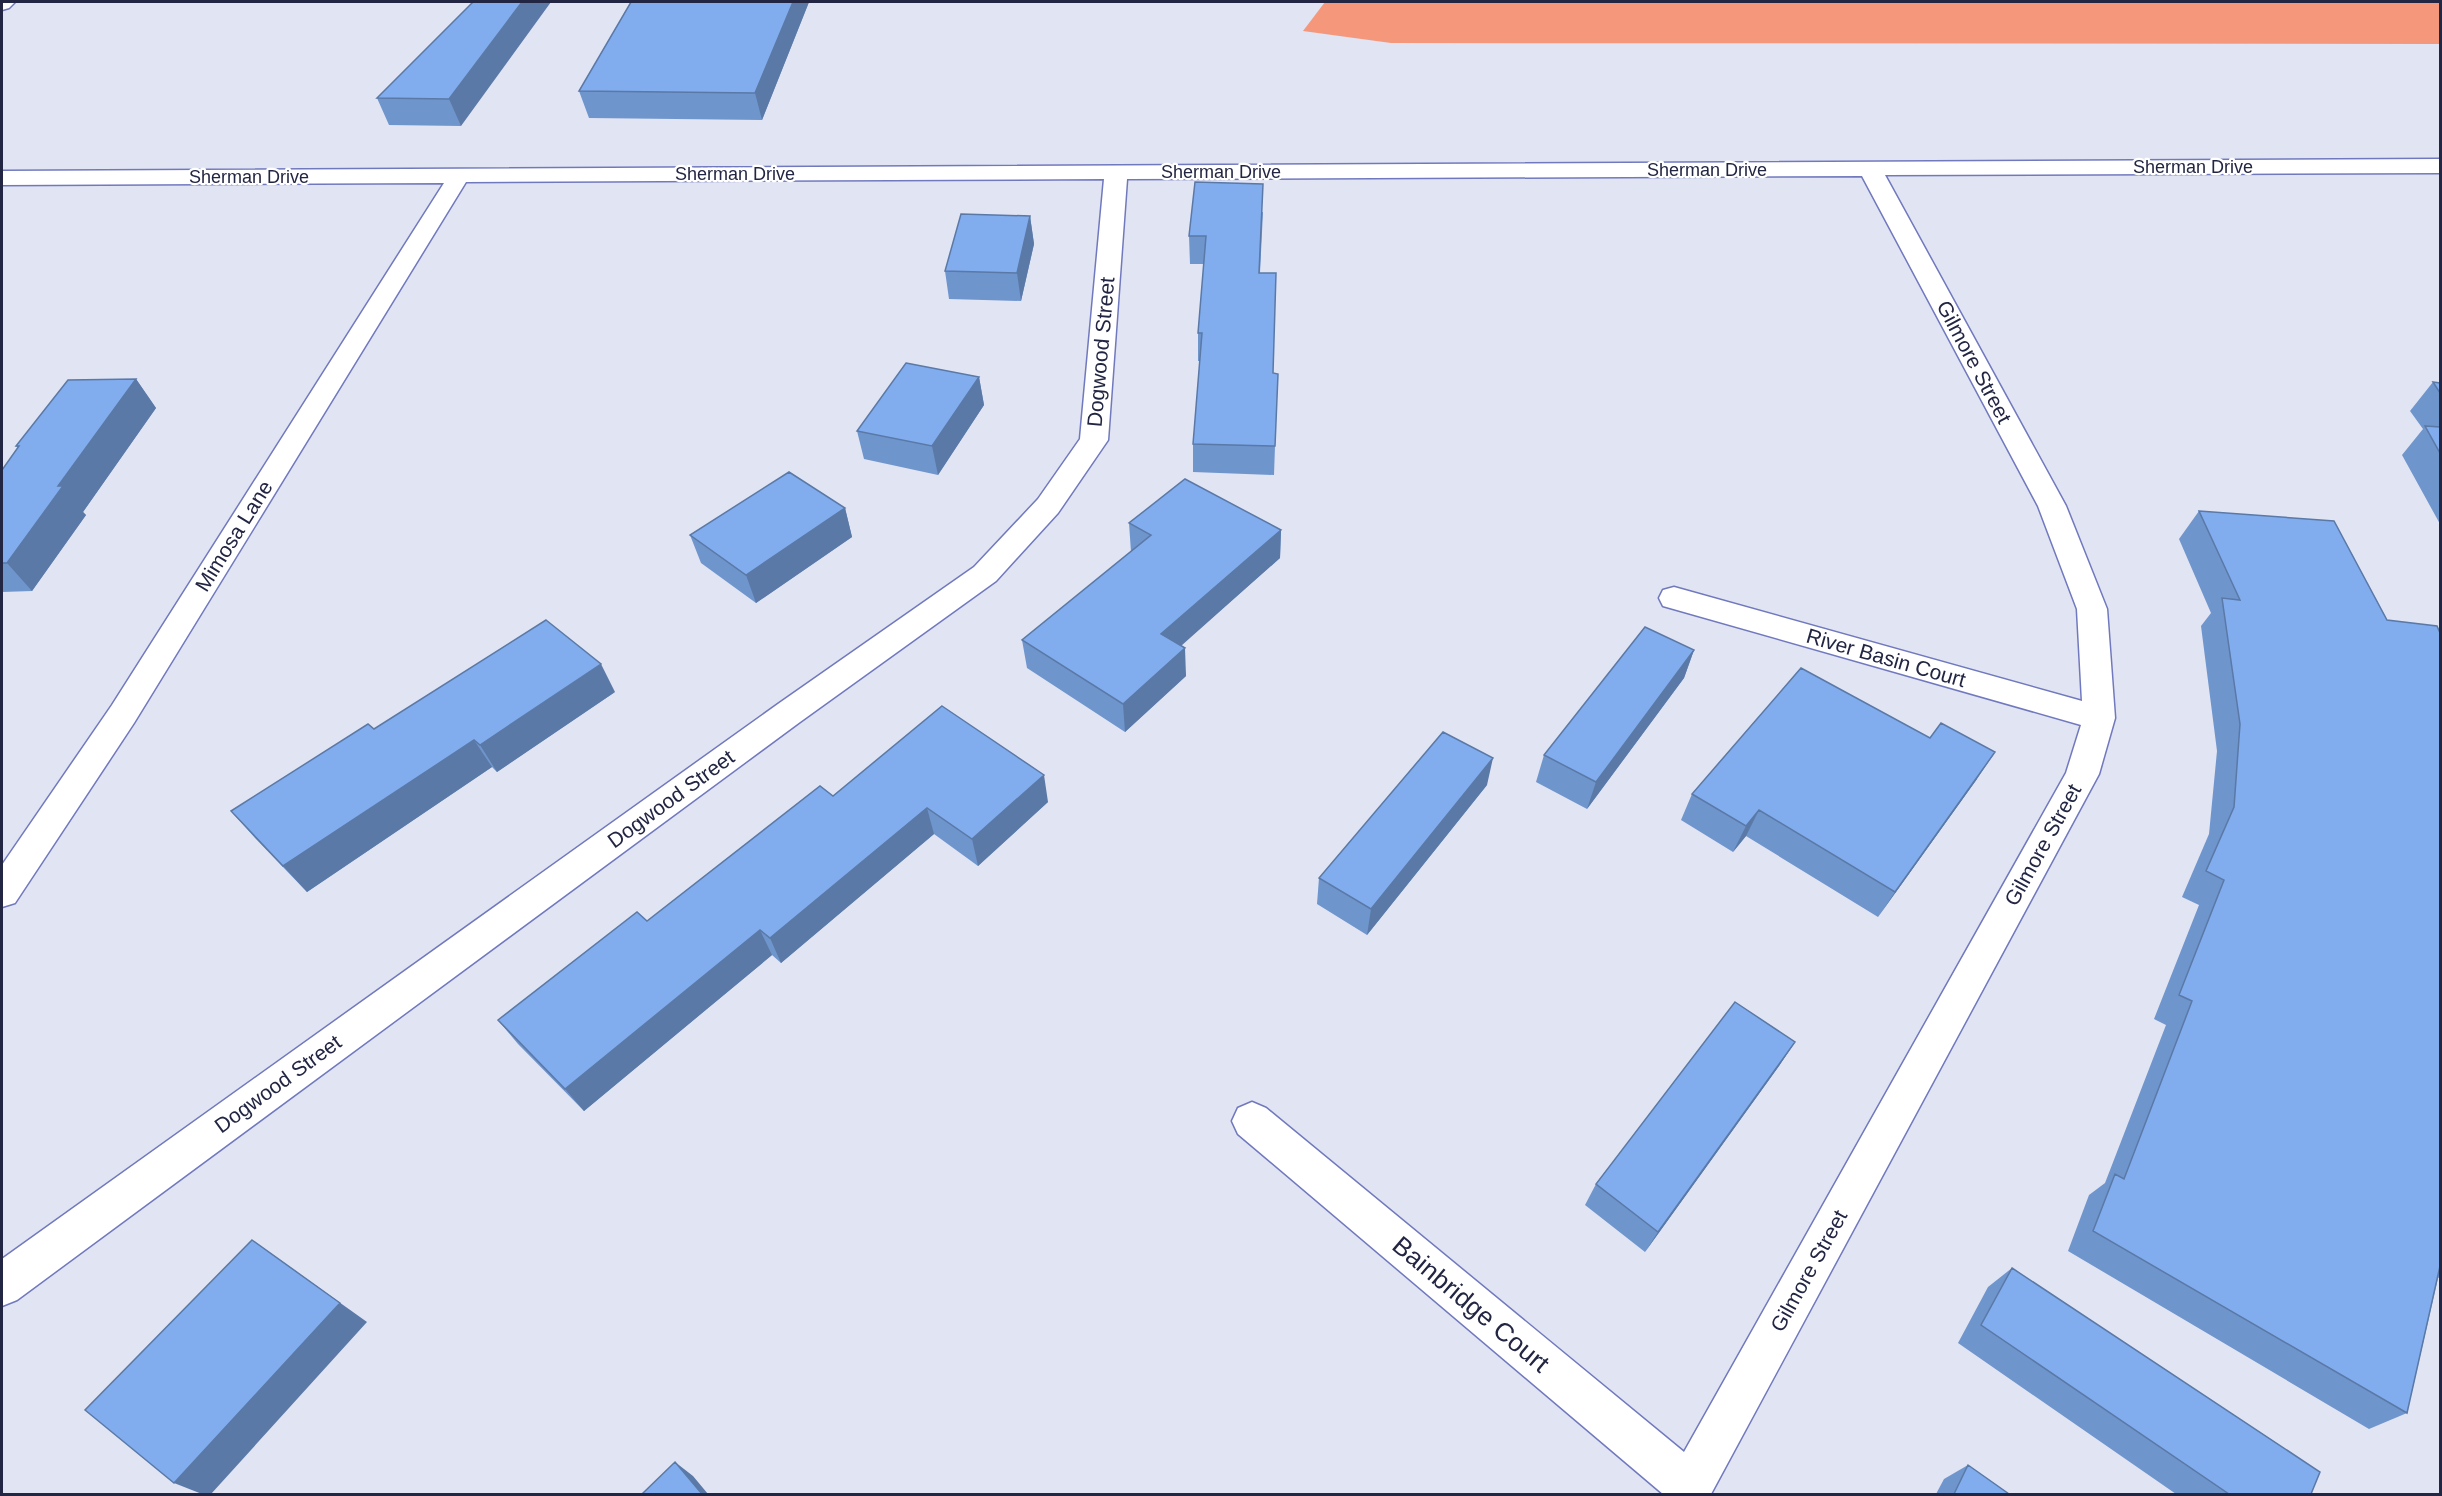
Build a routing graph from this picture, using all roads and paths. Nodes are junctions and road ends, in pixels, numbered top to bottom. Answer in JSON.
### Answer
{"nodes":[{"id":1,"x":2440,"y":166,"type":"edge"},
{"id":2,"x":1870,"y":169,"type":"junction"},
{"id":3,"x":1116,"y":173,"type":"junction"},
{"id":4,"x":459,"y":176,"type":"junction"},
{"id":5,"x":2,"y":178,"type":"edge"},
{"id":6,"x":1674,"y":598,"type":"dead end"},
{"id":7,"x":2098,"y":718,"type":"junction"},
{"id":8,"x":2,"y":892,"type":"edge"},
{"id":9,"x":1252,"y":1121,"type":"dead end"},
{"id":10,"x":2,"y":1285,"type":"edge"},
{"id":11,"x":1688,"y":1491,"type":"edge"}],
"edges":[{"from":1,"to":2,"type":"street","name":"Sherman Drive"},
{"from":2,"to":3,"type":"street","name":"Sherman Drive"},
{"from":2,"to":7,"type":"street","name":"Gilmore Street"},
{"from":3,"to":4,"type":"street","name":"Sherman Drive"},
{"from":3,"to":10,"type":"street","name":"Dogwood Street"},
{"from":4,"to":5,"type":"street","name":"Sherman Drive"},
{"from":4,"to":8,"type":"street","name":"Mimosa Lane"},
{"from":6,"to":7,"type":"street","name":"River Basin Court"},
{"from":7,"to":11,"type":"street","name":"Gilmore Street"},
{"from":9,"to":11,"type":"street","name":"Bainbridge Court"}]}
